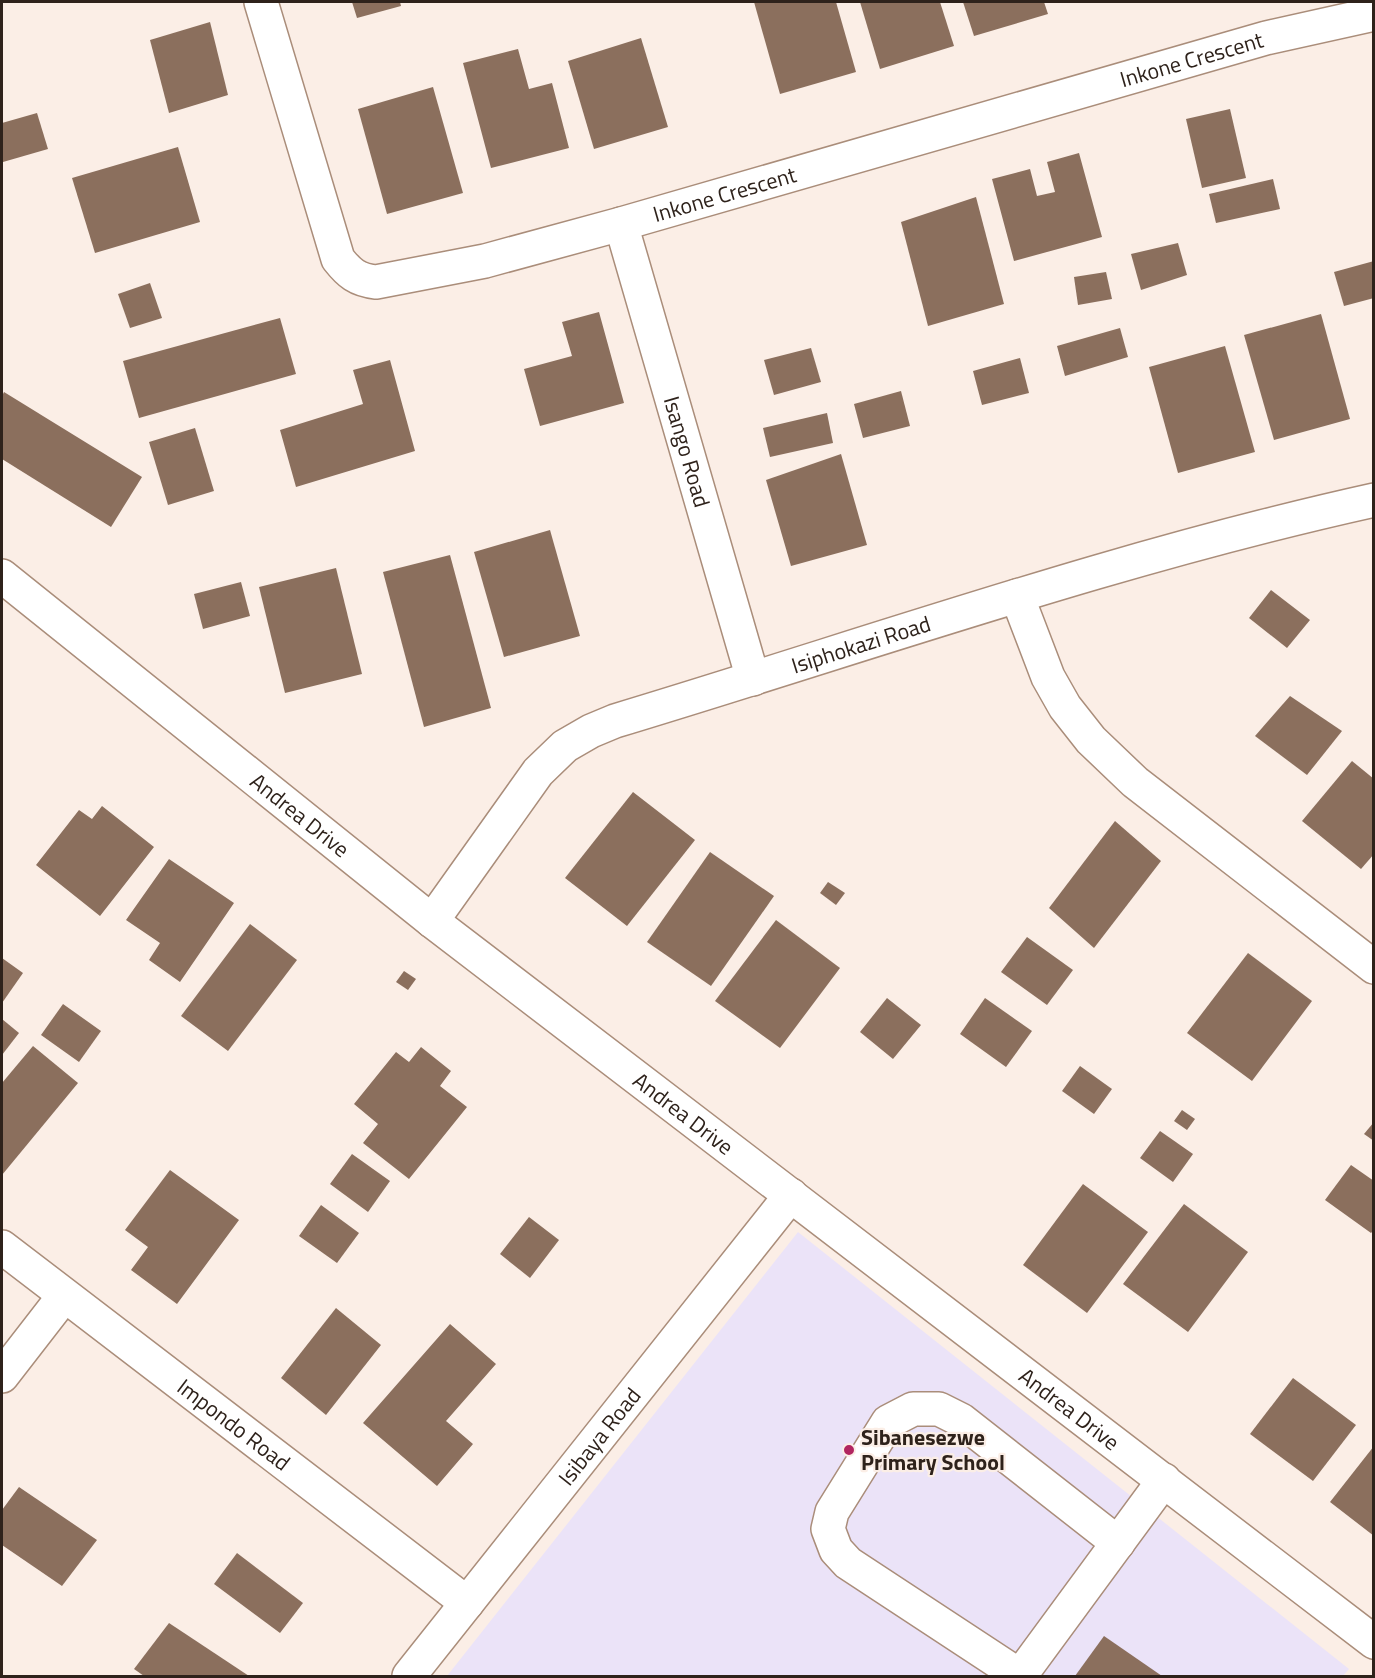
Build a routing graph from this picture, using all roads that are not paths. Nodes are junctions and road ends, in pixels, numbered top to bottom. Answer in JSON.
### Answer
{"nodes":[{"id":1,"x":261,"y":2,"type":"edge"},
{"id":2,"x":1374,"y":14,"type":"edge"},
{"id":3,"x":621,"y":224,"type":"junction"},
{"id":4,"x":1374,"y":500,"type":"edge"},
{"id":5,"x":2,"y":576,"type":"edge"},
{"id":6,"x":1017,"y":596,"type":"junction"},
{"id":7,"x":753,"y":679,"type":"junction"},
{"id":8,"x":432,"y":921,"type":"junction"},
{"id":9,"x":1374,"y":967,"type":"edge"},
{"id":10,"x":791,"y":1195,"type":"junction"},
{"id":11,"x":2,"y":1247,"type":"edge"},
{"id":12,"x":63,"y":1296,"type":"junction"},
{"id":13,"x":2,"y":1376,"type":"edge"},
{"id":14,"x":1164,"y":1480,"type":"junction"},
{"id":15,"x":1118,"y":1543,"type":"junction"},
{"id":16,"x":467,"y":1603,"type":"junction"},
{"id":17,"x":1374,"y":1642,"type":"edge"},
{"id":18,"x":1020,"y":1676,"type":"edge"},
{"id":19,"x":409,"y":1677,"type":"edge"}],
"edges":[{"from":1,"to":3,"type":"street","name":"Inkone Crescent"},
{"from":2,"to":3,"type":"street","name":"Inkone Crescent"},
{"from":3,"to":7,"type":"street","name":"Isango Road"},
{"from":4,"to":6,"type":"street","name":"Isiphokazi Road"},
{"from":5,"to":8,"type":"street","name":"Andrea Drive"},
{"from":6,"to":7,"type":"street","name":"Isiphokazi Road"},
{"from":6,"to":9,"type":"street"},
{"from":7,"to":8,"type":"street","name":"Isiphokazi Road"},
{"from":8,"to":10,"type":"street","name":"Andrea Drive"},
{"from":10,"to":14,"type":"street","name":"Andrea Drive"},
{"from":10,"to":16,"type":"street","name":"Isibaya Road"},
{"from":11,"to":12,"type":"street","name":"Impondo Road"},
{"from":12,"to":13,"type":"street"},
{"from":12,"to":16,"type":"street","name":"Impondo Road"},
{"from":14,"to":15,"type":"street"},
{"from":14,"to":17,"type":"street","name":"Andrea Drive"},
{"from":15,"to":18,"type":"street"},
{"from":15,"to":18,"type":"street"},
{"from":16,"to":19,"type":"street","name":"Isibaya Road"}]}
